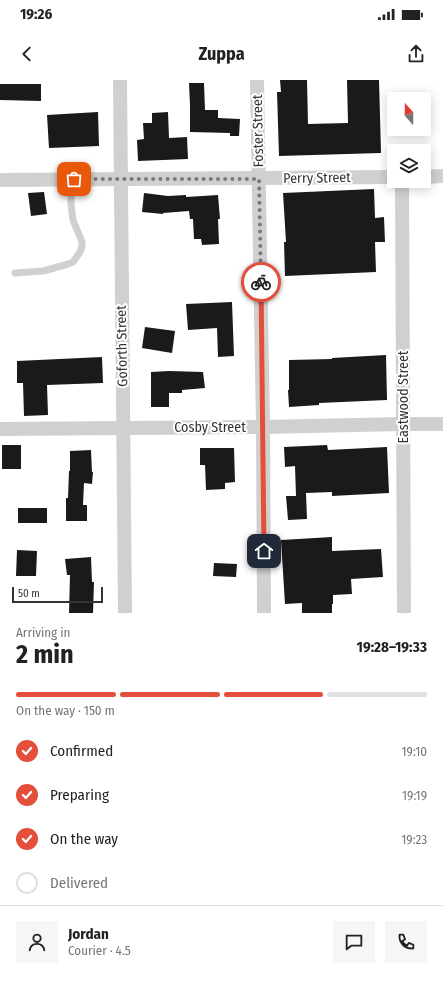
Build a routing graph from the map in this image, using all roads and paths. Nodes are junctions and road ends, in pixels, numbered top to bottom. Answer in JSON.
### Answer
{"nodes":[{"id":1,"x":120,"y":80,"type":"edge"},
{"id":2,"x":257,"y":80,"type":"edge"},
{"id":3,"x":443,"y":176,"type":"edge"},
{"id":4,"x":387,"y":177,"type":"edge"},
{"id":5,"x":431,"y":177,"type":"edge"},
{"id":6,"x":74,"y":179,"type":"junction"},
{"id":7,"x":120,"y":179,"type":"junction"},
{"id":8,"x":259,"y":179,"type":"junction"},
{"id":9,"x":0,"y":180,"type":"edge"},
{"id":10,"x":402,"y":188,"type":"edge"},
{"id":11,"x":15,"y":273,"type":"dead end"},
{"id":12,"x":402,"y":424,"type":"junction"},
{"id":13,"x":443,"y":424,"type":"edge"},
{"id":14,"x":263,"y":427,"type":"junction"},
{"id":15,"x":123,"y":428,"type":"junction"},
{"id":16,"x":0,"y":429,"type":"edge"},
{"id":17,"x":124,"y":613,"type":"edge"},
{"id":18,"x":264,"y":613,"type":"edge"},
{"id":19,"x":404,"y":613,"type":"edge"}],
"edges":[{"from":1,"to":7,"type":"street","name":"Goforth Street"},
{"from":2,"to":8,"type":"street","name":"Foster Street"},
{"from":3,"to":5,"type":"street"},
{"from":4,"to":8,"type":"street","name":"Perry Street"},
{"from":6,"to":7,"type":"street","name":"Perry Street"},
{"from":6,"to":9,"type":"street","name":"Perry Street"},
{"from":6,"to":11,"type":"lane"},
{"from":7,"to":8,"type":"street","name":"Perry Street"},
{"from":7,"to":15,"type":"street","name":"Goforth Street"},
{"from":8,"to":14,"type":"street","name":"Foster Street"},
{"from":10,"to":12,"type":"street","name":"Eastwood Street"},
{"from":12,"to":13,"type":"street","name":"Cosby Street"},
{"from":12,"to":14,"type":"street","name":"Cosby Street"},
{"from":12,"to":19,"type":"street","name":"Eastwood Street"},
{"from":14,"to":15,"type":"street","name":"Cosby Street"},
{"from":14,"to":18,"type":"street","name":"Foster Street"},
{"from":15,"to":16,"type":"street","name":"Cosby Street"},
{"from":15,"to":17,"type":"street","name":"Goforth Street"}]}
